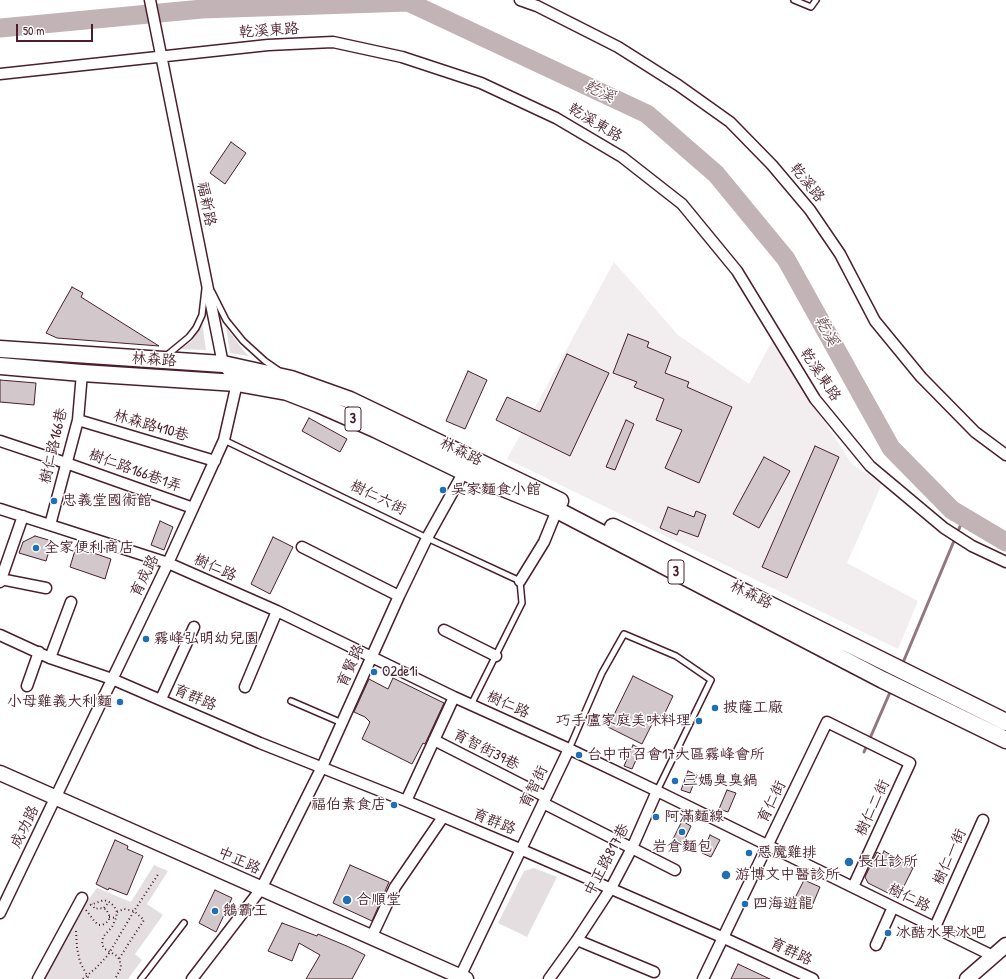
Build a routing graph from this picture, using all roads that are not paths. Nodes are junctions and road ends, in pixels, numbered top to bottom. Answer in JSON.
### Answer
{"nodes":[{"id":1,"x":150,"y":0,"type":"edge"},
{"id":2,"x":520,"y":0,"type":"edge"},
{"id":3,"x":794,"y":0,"type":"edge"},
{"id":4,"x":816,"y":0,"type":"edge"},
{"id":5,"x":161,"y":53,"type":"junction"},
{"id":6,"x":0,"y":74,"type":"edge"},
{"id":7,"x":206,"y":280,"type":"junction"},
{"id":8,"x":0,"y":349,"type":"edge"},
{"id":9,"x":160,"y":361,"type":"junction"},
{"id":10,"x":223,"y":364,"type":"junction"},
{"id":11,"x":0,"y":366,"type":"edge"},
{"id":12,"x":82,"y":373,"type":"junction"},
{"id":13,"x":291,"y":379,"type":"junction"},
{"id":14,"x":237,"y":383,"type":"junction"},
{"id":15,"x":78,"y":420,"type":"junction"},
{"id":16,"x":224,"y":440,"type":"junction"},
{"id":17,"x":0,"y":441,"type":"edge"},
{"id":18,"x":1006,"y":455,"type":"edge"},
{"id":19,"x":472,"y":458,"type":"junction"},
{"id":20,"x":215,"y":461,"type":"junction"},
{"id":21,"x":66,"y":463,"type":"junction"},
{"id":22,"x":464,"y":472,"type":"junction"},
{"id":23,"x":193,"y":508,"type":"junction"},
{"id":24,"x":0,"y":509,"type":"edge"},
{"id":25,"x":557,"y":510,"type":"junction"},
{"id":26,"x":23,"y":516,"type":"junction"},
{"id":27,"x":50,"y":524,"type":"junction"},
{"id":28,"x":427,"y":538,"type":"junction"},
{"id":29,"x":302,"y":547,"type":"dead end"},
{"id":30,"x":1006,"y":562,"type":"edge"},
{"id":31,"x":168,"y":563,"type":"junction"},
{"id":32,"x":0,"y":580,"type":"edge"},
{"id":33,"x":520,"y":581,"type":"junction"},
{"id":34,"x":46,"y":588,"type":"dead end"},
{"id":35,"x":399,"y":596,"type":"junction"},
{"id":36,"x":71,"y":602,"type":"dead end"},
{"id":37,"x":277,"y":611,"type":"junction"},
{"id":38,"x":194,"y":627,"type":"dead end"},
{"id":39,"x":444,"y":630,"type":"dead end"},
{"id":40,"x":0,"y":635,"type":"edge"},
{"id":41,"x":39,"y":652,"type":"junction"},
{"id":42,"x":496,"y":656,"type":"junction"},
{"id":43,"x":50,"y":658,"type":"junction"},
{"id":44,"x":371,"y":658,"type":"junction"},
{"id":45,"x":112,"y":679,"type":"junction"},
{"id":46,"x":27,"y":686,"type":"dead end"},
{"id":47,"x":245,"y":687,"type":"dead end"},
{"id":48,"x":454,"y":697,"type":"junction"},
{"id":49,"x":161,"y":699,"type":"junction"},
{"id":50,"x":291,"y":701,"type":"dead end"},
{"id":51,"x":471,"y":705,"type":"junction"},
{"id":52,"x":1006,"y":722,"type":"edge"},
{"id":53,"x":342,"y":723,"type":"junction"},
{"id":54,"x":434,"y":740,"type":"junction"},
{"id":55,"x":1006,"y":740,"type":"edge"},
{"id":56,"x":569,"y":749,"type":"junction"},
{"id":57,"x":910,"y":764,"type":"joint"},
{"id":58,"x":322,"y":767,"type":"junction"},
{"id":59,"x":0,"y":773,"type":"edge"},
{"id":60,"x":657,"y":791,"type":"junction"},
{"id":61,"x":56,"y":798,"type":"junction"},
{"id":62,"x":544,"y":800,"type":"junction"},
{"id":63,"x":406,"y":801,"type":"junction"},
{"id":64,"x":443,"y":817,"type":"junction"},
{"id":65,"x":983,"y":820,"type":"dead end"},
{"id":66,"x":768,"y":845,"type":"junction"},
{"id":67,"x":632,"y":848,"type":"junction"},
{"id":68,"x":520,"y":849,"type":"junction"},
{"id":69,"x":675,"y":870,"type":"dead end"},
{"id":70,"x":853,"y":886,"type":"junction"},
{"id":71,"x":611,"y":888,"type":"junction"},
{"id":72,"x":261,"y":889,"type":"junction"},
{"id":73,"x":82,"y":898,"type":"dead end"},
{"id":74,"x":893,"y":907,"type":"junction"},
{"id":75,"x":0,"y":913,"type":"edge"},
{"id":76,"x":184,"y":923,"type":"dead end"},
{"id":77,"x":935,"y":927,"type":"junction"},
{"id":78,"x":371,"y":938,"type":"junction"},
{"id":79,"x":724,"y":938,"type":"junction"},
{"id":80,"x":577,"y":940,"type":"junction"},
{"id":81,"x":876,"y":945,"type":"dead end"},
{"id":82,"x":1006,"y":945,"type":"edge"},
{"id":83,"x":993,"y":956,"type":"junction"},
{"id":84,"x":654,"y":972,"type":"dead end"},
{"id":85,"x":461,"y":978,"type":"edge"},
{"id":86,"x":38,"y":979,"type":"edge"},
{"id":87,"x":141,"y":979,"type":"edge"},
{"id":88,"x":192,"y":979,"type":"edge"},
{"id":89,"x":549,"y":979,"type":"edge"},
{"id":90,"x":703,"y":979,"type":"edge"},
{"id":91,"x":813,"y":979,"type":"edge"},
{"id":92,"x":967,"y":979,"type":"edge"}],
"edges":[{"from":1,"to":5,"type":"street","name":"福新路"},
{"from":2,"to":18,"type":"street","name":"乾溪路"},
{"from":3,"to":4,"type":"lane"},
{"from":5,"to":6,"type":"street","name":"乾溪東路"},
{"from":5,"to":7,"type":"street","name":"福新路"},
{"from":5,"to":30,"type":"street","name":"乾溪東路"},
{"from":7,"to":9,"type":"lane"},
{"from":7,"to":10,"type":"street","name":"福新路"},
{"from":7,"to":13,"type":"lane"},
{"from":8,"to":9,"type":"main road","name":"林森路","number":"3"},
{"from":9,"to":10,"type":"main road","name":"林森路","number":"3"},
{"from":10,"to":13,"type":"main road","name":"林森路","number":"3"},
{"from":10,"to":14,"type":"street"},
{"from":11,"to":12,"type":"main road","name":"林森路","number":"3"},
{"from":12,"to":14,"type":"main road","name":"林森路","number":"3"},
{"from":12,"to":15,"type":"street","name":"樹仁路166巷"},
{"from":13,"to":19,"type":"main road","name":"林森路","number":"3"},
{"from":14,"to":16,"type":"street","name":"育成路"},
{"from":14,"to":22,"type":"main road","name":"林森路","number":"3"},
{"from":15,"to":20,"type":"street","name":"林森路410巷"},
{"from":15,"to":21,"type":"street","name":"樹仁路166巷"},
{"from":16,"to":20,"type":"street","name":"育成路"},
{"from":16,"to":28,"type":"lane","name":"樹仁六街"},
{"from":17,"to":21,"type":"street","name":"樹仁路166巷1弄"},
{"from":19,"to":22,"type":"street","name":"育賢路"},
{"from":19,"to":52,"type":"main road","name":"林森路","number":"3"},
{"from":20,"to":23,"type":"street","name":"育成路"},
{"from":21,"to":23,"type":"street","name":"樹仁路166巷1弄"},
{"from":21,"to":27,"type":"street","name":"樹仁路166巷"},
{"from":22,"to":25,"type":"main road","name":"林森路","number":"3"},
{"from":22,"to":28,"type":"street","name":"育賢路"},
{"from":23,"to":31,"type":"street","name":"育成路"},
{"from":24,"to":26,"type":"street","name":"樹仁路"},
{"from":25,"to":33,"type":"street"},
{"from":25,"to":55,"type":"main road","name":"林森路","number":"3"},
{"from":26,"to":27,"type":"street","name":"樹仁路"},
{"from":26,"to":32,"type":"street"},
{"from":27,"to":31,"type":"street","name":"樹仁路"},
{"from":28,"to":33,"type":"lane","name":"樹仁六街"},
{"from":28,"to":35,"type":"street","name":"育賢路"},
{"from":29,"to":35,"type":"street"},
{"from":31,"to":37,"type":"street","name":"樹仁路"},
{"from":31,"to":45,"type":"street","name":"育成路"},
{"from":32,"to":34,"type":"street"},
{"from":33,"to":42,"type":"lane"},
{"from":35,"to":44,"type":"street","name":"育賢路"},
{"from":36,"to":43,"type":"street"},
{"from":37,"to":44,"type":"street","name":"樹仁路"},
{"from":37,"to":47,"type":"street"},
{"from":38,"to":49,"type":"street","name":"育群路"},
{"from":39,"to":42,"type":"street"},
{"from":40,"to":41,"type":"street","name":"育群路"},
{"from":41,"to":43,"type":"street","name":"育群路"},
{"from":41,"to":46,"type":"street"},
{"from":42,"to":51,"type":"lane"},
{"from":43,"to":45,"type":"street","name":"育群路"},
{"from":44,"to":48,"type":"street","name":"樹仁路"},
{"from":44,"to":53,"type":"street","name":"育賢路"},
{"from":45,"to":49,"type":"street","name":"育群路"},
{"from":45,"to":61,"type":"street","name":"育成路"},
{"from":48,"to":51,"type":"street","name":"樹仁路"},
{"from":48,"to":54,"type":"street"},
{"from":49,"to":58,"type":"street","name":"育群路"},
{"from":50,"to":53,"type":"lane"},
{"from":51,"to":56,"type":"street","name":"樹仁路"},
{"from":53,"to":58,"type":"street","name":"育賢路"},
{"from":54,"to":62,"type":"street","name":"育智街39巷"},
{"from":54,"to":63,"type":"street"},
{"from":56,"to":60,"type":"street","name":"樹仁路"},
{"from":56,"to":60,"type":"lane","name":"育智街"},
{"from":56,"to":62,"type":"street","name":"育智街"},
{"from":57,"to":66,"type":"street","name":"育仁街"},
{"from":57,"to":70,"type":"street","name":"樹仁二街"},
{"from":58,"to":63,"type":"street","name":"育群路"},
{"from":58,"to":72,"type":"street","name":"育賢路"},
{"from":59,"to":61,"type":"street","name":"中正路"},
{"from":60,"to":66,"type":"street","name":"樹仁路"},
{"from":60,"to":67,"type":"street","name":"中正路817巷"},
{"from":61,"to":72,"type":"street","name":"中正路"},
{"from":61,"to":75,"type":"street","name":"成功路"},
{"from":62,"to":67,"type":"street","name":"育智街39巷"},
{"from":62,"to":68,"type":"street","name":"育智街"},
{"from":63,"to":64,"type":"street","name":"育群路"},
{"from":64,"to":68,"type":"street","name":"育群路"},
{"from":64,"to":78,"type":"street"},
{"from":65,"to":77,"type":"street","name":"樹仁一街"},
{"from":66,"to":70,"type":"street","name":"樹仁路"},
{"from":66,"to":79,"type":"street","name":"育仁街"},
{"from":67,"to":69,"type":"street","name":"育智街39巷"},
{"from":67,"to":71,"type":"street","name":"中正路817巷"},
{"from":68,"to":71,"type":"street","name":"育群路"},
{"from":68,"to":85,"type":"street","name":"育智街"},
{"from":70,"to":74,"type":"street","name":"樹仁路"},
{"from":71,"to":79,"type":"street","name":"育群路"},
{"from":71,"to":80,"type":"street","name":"中正路817巷"},
{"from":72,"to":78,"type":"street","name":"中正路"},
{"from":72,"to":88,"type":"street","name":"育賢路"},
{"from":73,"to":86,"type":"street"},
{"from":74,"to":77,"type":"street","name":"樹仁路"},
{"from":74,"to":81,"type":"street"},
{"from":76,"to":87,"type":"lane"},
{"from":77,"to":83,"type":"street","name":"樹仁路"},
{"from":78,"to":85,"type":"street","name":"中正路"},
{"from":79,"to":90,"type":"street","name":"育仁街"},
{"from":79,"to":91,"type":"street","name":"育群路"},
{"from":80,"to":84,"type":"street"},
{"from":80,"to":89,"type":"street","name":"中正路817巷"},
{"from":82,"to":83,"type":"street"},
{"from":83,"to":92,"type":"street"}]}
